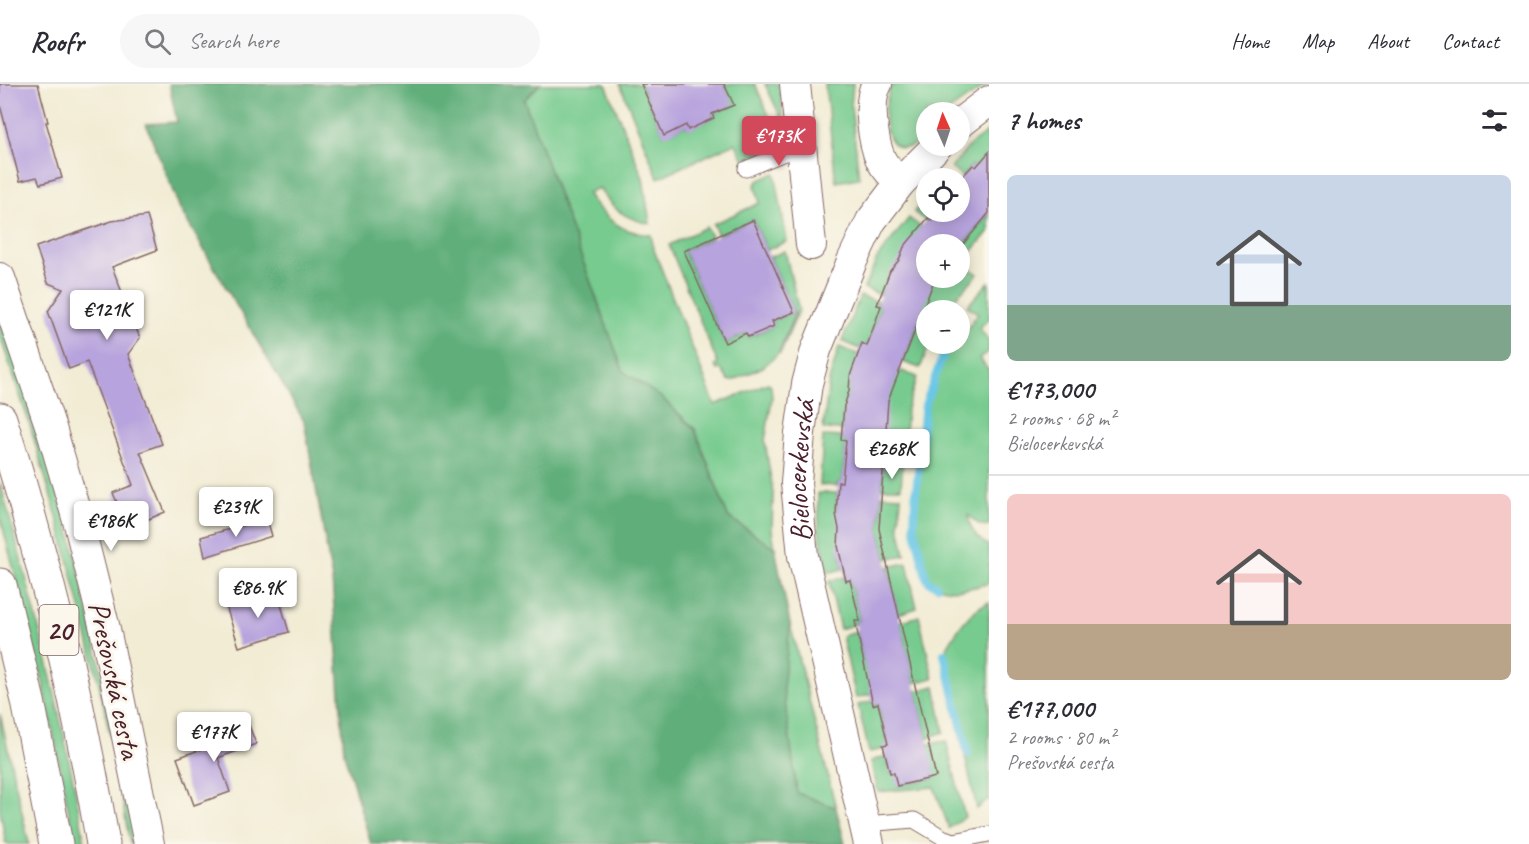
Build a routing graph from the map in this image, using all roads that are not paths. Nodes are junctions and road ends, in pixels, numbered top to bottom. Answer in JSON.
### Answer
{"nodes":[{"id":1,"x":795,"y":84,"type":"edge"},
{"id":2,"x":877,"y":84,"type":"edge"},
{"id":3,"x":989,"y":100,"type":"edge"},
{"id":4,"x":970,"y":115,"type":"edge"},
{"id":5,"x":801,"y":146,"type":"junction"},
{"id":6,"x":927,"y":156,"type":"edge"},
{"id":7,"x":746,"y":169,"type":"dead end"},
{"id":8,"x":900,"y":183,"type":"junction"},
{"id":9,"x":811,"y":245,"type":"dead end"},
{"id":10,"x":0,"y":278,"type":"edge"},
{"id":11,"x":0,"y":419,"type":"edge"},
{"id":12,"x":0,"y":585,"type":"edge"},
{"id":13,"x":8,"y":637,"type":"edge"},
{"id":14,"x":867,"y":834,"type":"edge"},
{"id":15,"x":989,"y":834,"type":"edge"},
{"id":16,"x":56,"y":844,"type":"edge"},
{"id":17,"x":103,"y":844,"type":"edge"},
{"id":18,"x":149,"y":844,"type":"edge"}],
"edges":[{"from":1,"to":5,"type":"street"},
{"from":2,"to":8,"type":"street"},
{"from":3,"to":4,"type":"street"},
{"from":5,"to":7,"type":"lane"},
{"from":5,"to":9,"type":"street"},
{"from":6,"to":8,"type":"street","name":"Bielocerkevská"},
{"from":8,"to":14,"type":"street","name":"Bielocerkevská"},
{"from":10,"to":18,"type":"street","name":"Prešovská cesta"},
{"from":11,"to":17,"type":"highway","name":"Prešovská cesta","number":"20"},
{"from":12,"to":13,"type":"highway","number":"20"},
{"from":13,"to":16,"type":"highway","number":"20"},
{"from":14,"to":15,"type":"lane"}]}
